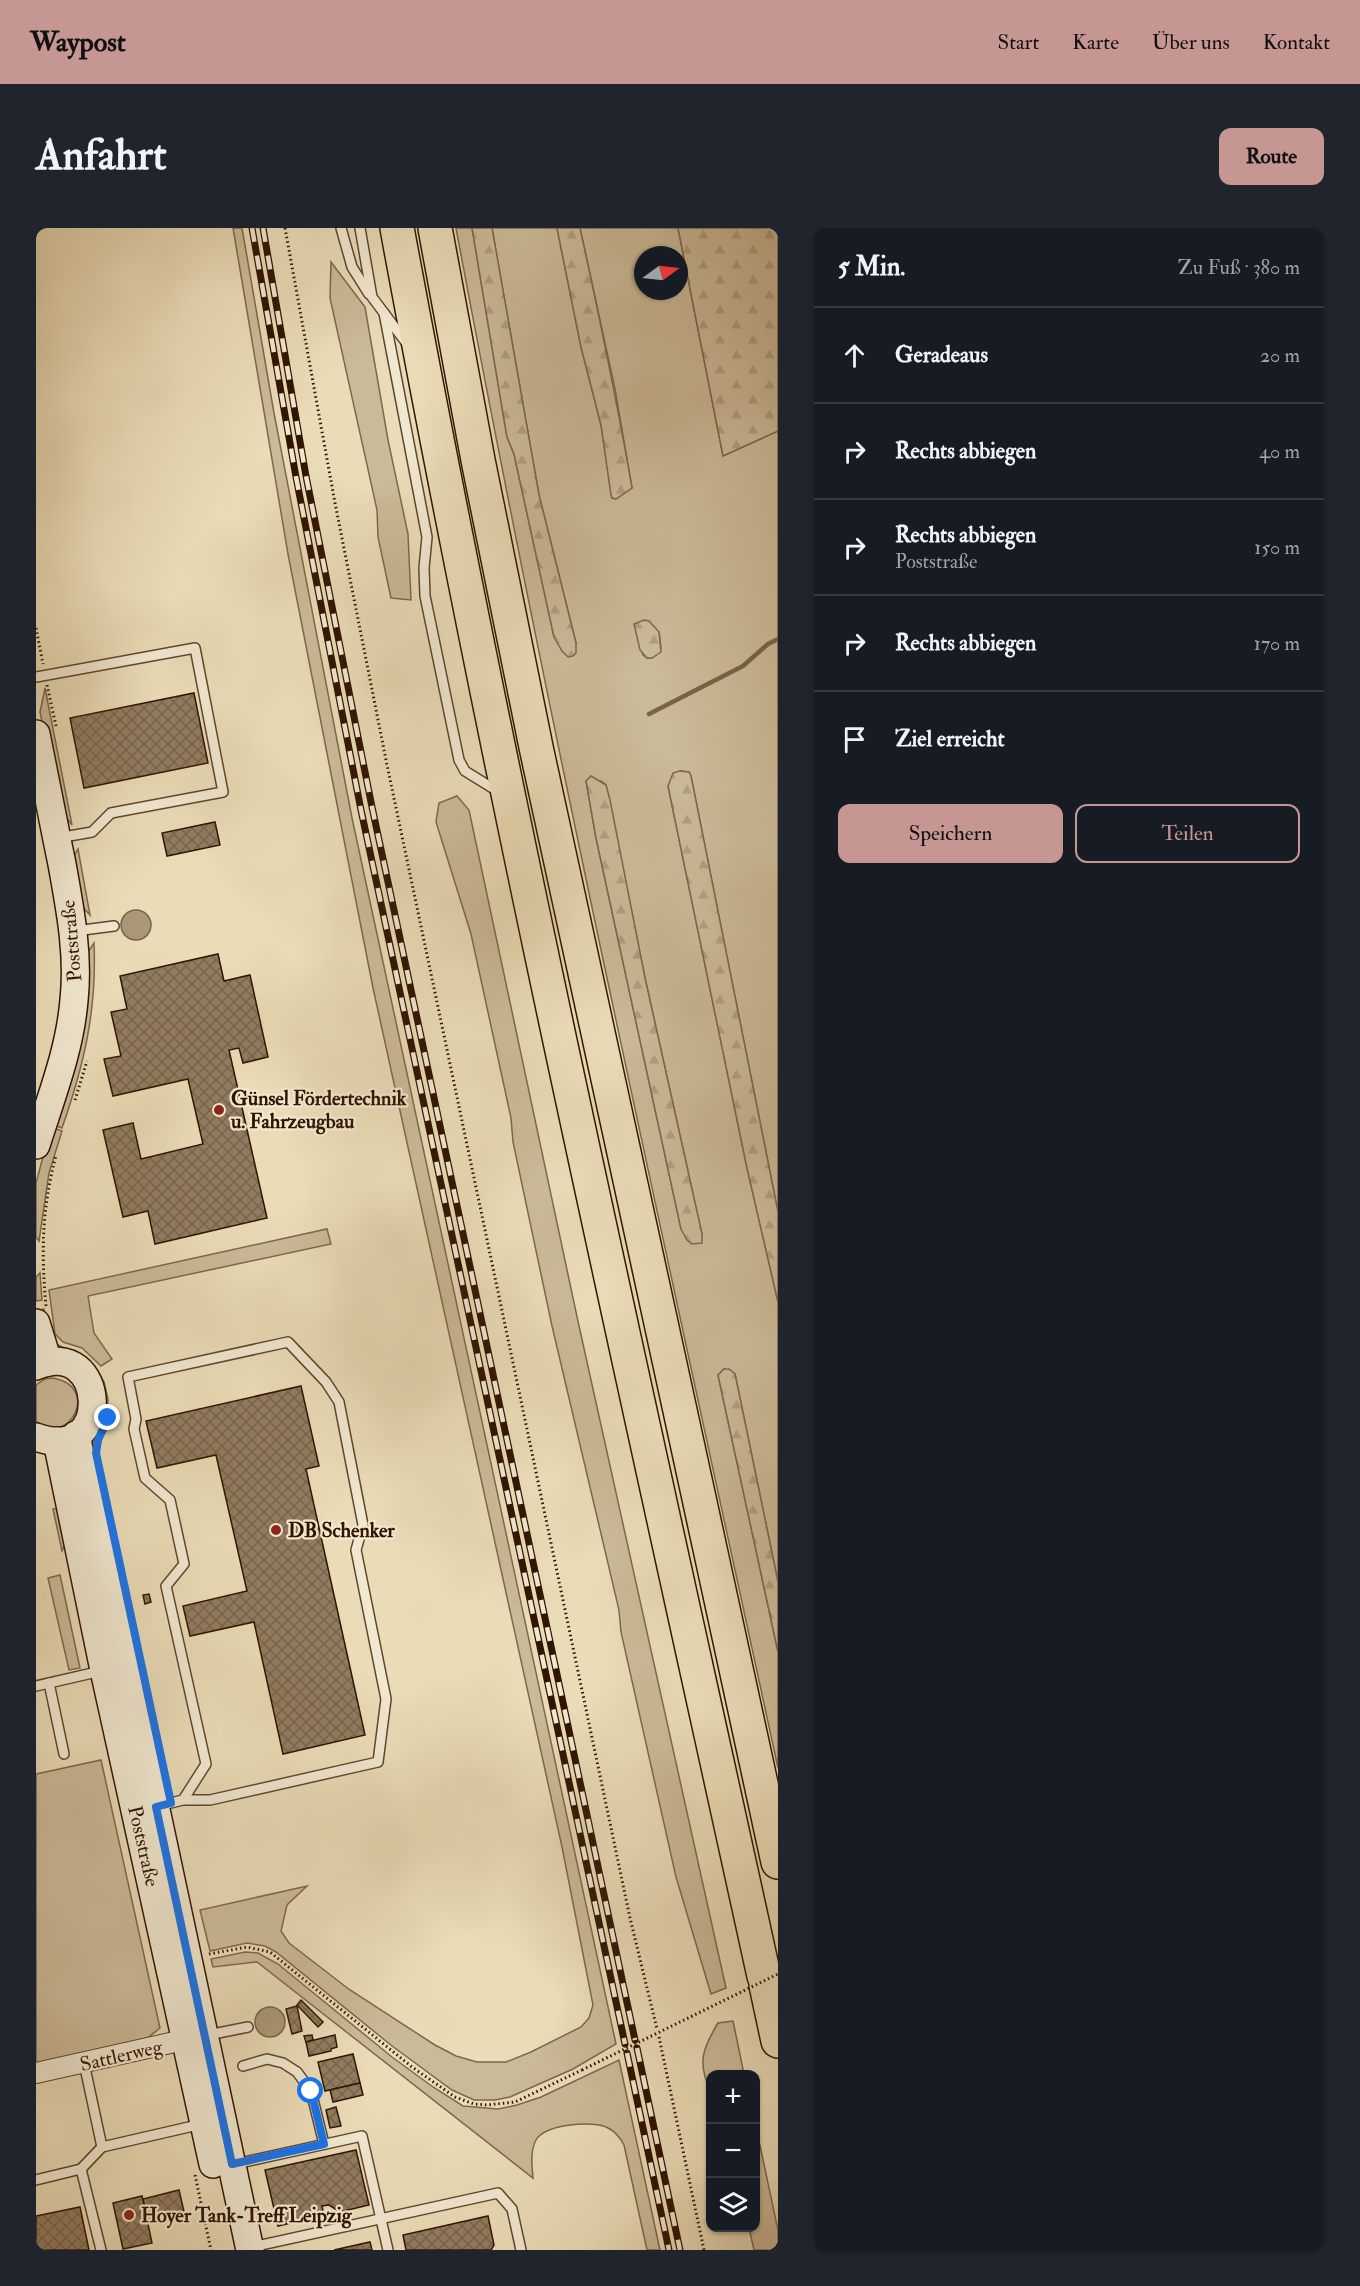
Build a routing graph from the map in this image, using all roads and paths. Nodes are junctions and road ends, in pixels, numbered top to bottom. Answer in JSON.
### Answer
{"nodes":[{"id":1,"x":285,"y":228,"type":"edge"},
{"id":2,"x":341,"y":228,"type":"edge"},
{"id":3,"x":360,"y":228,"type":"edge"},
{"id":4,"x":397,"y":228,"type":"edge"},
{"id":5,"x":435,"y":228,"type":"edge"},
{"id":6,"x":372,"y":297,"type":"junction"},
{"id":7,"x":384,"y":313,"type":"junction"},
{"id":8,"x":422,"y":363,"type":"junction"},
{"id":9,"x":36,"y":677,"type":"edge"},
{"id":10,"x":36,"y":734,"type":"edge"},
{"id":11,"x":509,"y":798,"type":"junction"},
{"id":12,"x":57,"y":839,"type":"junction"},
{"id":13,"x":114,"y":926,"type":"dead end"},
{"id":14,"x":74,"y":932,"type":"junction"},
{"id":15,"x":88,"y":1055,"type":"dead end"},
{"id":16,"x":72,"y":1109,"type":"dead end"},
{"id":17,"x":47,"y":1146,"type":"edge"},
{"id":18,"x":41,"y":1318,"type":"edge"},
{"id":19,"x":42,"y":1364,"type":"edge"},
{"id":20,"x":56,"y":1438,"type":"edge"},
{"id":21,"x":104,"y":1670,"type":"junction"},
{"id":22,"x":49,"y":1683,"type":"junction"},
{"id":23,"x":36,"y":1686,"type":"edge"},
{"id":24,"x":64,"y":1754,"type":"dead end"},
{"id":25,"x":183,"y":1800,"type":"junction"},
{"id":26,"x":156,"y":1807,"type":"junction"},
{"id":27,"x":778,"y":1862,"type":"edge"},
{"id":28,"x":189,"y":1959,"type":"junction"},
{"id":29,"x":769,"y":1978,"type":"edge"},
{"id":30,"x":248,"y":2027,"type":"dead end"},
{"id":31,"x":657,"y":2029,"type":"dead end"},
{"id":32,"x":659,"y":2037,"type":"dead end"},
{"id":33,"x":196,"y":2038,"type":"junction"},
{"id":34,"x":778,"y":2041,"type":"edge"},
{"id":35,"x":84,"y":2063,"type":"junction"},
{"id":36,"x":243,"y":2066,"type":"dead end"},
{"id":37,"x":36,"y":2073,"type":"edge"},
{"id":38,"x":204,"y":2123,"type":"junction"},
{"id":39,"x":324,"y":2144,"type":"junction"},
{"id":40,"x":102,"y":2147,"type":"junction"},
{"id":41,"x":232,"y":2164,"type":"junction"},
{"id":42,"x":81,"y":2169,"type":"junction"},
{"id":43,"x":36,"y":2180,"type":"edge"},
{"id":44,"x":381,"y":2218,"type":"junction"},
{"id":45,"x":244,"y":2249,"type":"edge"},
{"id":46,"x":101,"y":2250,"type":"edge"},
{"id":47,"x":388,"y":2250,"type":"edge"},
{"id":48,"x":521,"y":2250,"type":"edge"},
{"id":49,"x":704,"y":2250,"type":"edge"}],
"edges":[{"from":1,"to":31,"type":"path"},
{"from":2,"to":6,"type":"lane"},
{"from":3,"to":6,"type":"lane"},
{"from":4,"to":8,"type":"highway"},
{"from":5,"to":27,"type":"highway"},
{"from":6,"to":7,"type":"lane"},
{"from":7,"to":8,"type":"lane"},
{"from":7,"to":11,"type":"lane"},
{"from":8,"to":11,"type":"highway"},
{"from":9,"to":12,"type":"lane"},
{"from":10,"to":12,"type":"street","name":"Poststraße"},
{"from":11,"to":29,"type":"highway"},
{"from":12,"to":14,"type":"street","name":"Poststraße"},
{"from":13,"to":14,"type":"lane"},
{"from":14,"to":17,"type":"street","name":"Poststraße"},
{"from":15,"to":16,"type":"path"},
{"from":17,"to":18,"type":"path"},
{"from":18,"to":19,"type":"street"},
{"from":19,"to":20,"type":"street"},
{"from":20,"to":21,"type":"street","name":"Poststraße"},
{"from":20,"to":26,"type":"street","name":"Poststraße"},
{"from":21,"to":22,"type":"lane"},
{"from":21,"to":33,"type":"street","name":"Poststraße"},
{"from":22,"to":23,"type":"lane"},
{"from":22,"to":24,"type":"lane"},
{"from":25,"to":25,"type":"lane"},
{"from":25,"to":26,"type":"lane"},
{"from":26,"to":28,"type":"street","name":"Poststraße"},
{"from":28,"to":29,"type":"path","bridge":true},
{"from":28,"to":33,"type":"street","name":"Poststraße"},
{"from":29,"to":34,"type":"highway"},
{"from":30,"to":33,"type":"lane"},
{"from":32,"to":49,"type":"path"},
{"from":33,"to":35,"type":"street","name":"Sattlerweg"},
{"from":33,"to":38,"type":"street","name":"Poststraße"},
{"from":33,"to":41,"type":"street","name":"Poststraße"},
{"from":35,"to":37,"type":"street","name":"Sattlerweg"},
{"from":35,"to":40,"type":"lane"},
{"from":36,"to":39,"type":"lane"},
{"from":38,"to":40,"type":"lane"},
{"from":38,"to":45,"type":"street","name":"Poststraße"},
{"from":39,"to":41,"type":"lane"},
{"from":39,"to":44,"type":"lane"},
{"from":40,"to":42,"type":"lane"},
{"from":41,"to":45,"type":"street","name":"Poststraße"},
{"from":42,"to":43,"type":"lane"},
{"from":42,"to":46,"type":"lane"},
{"from":44,"to":45,"type":"lane"},
{"from":44,"to":47,"type":"lane"},
{"from":44,"to":48,"type":"lane"}]}
